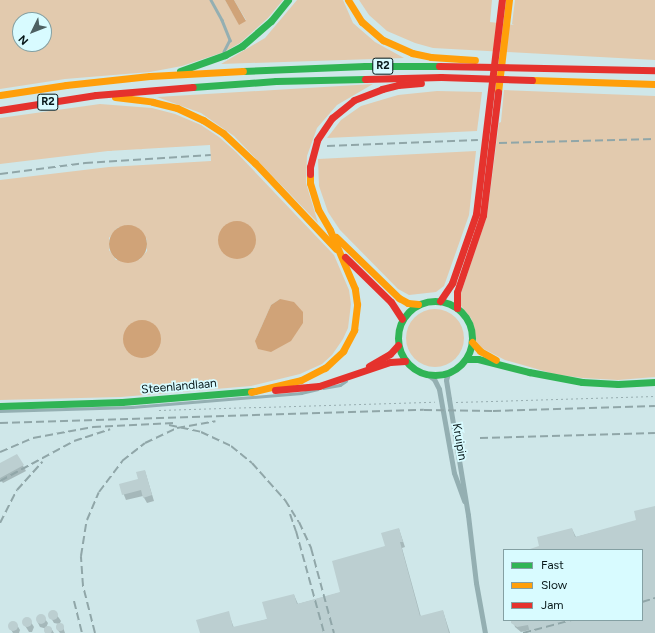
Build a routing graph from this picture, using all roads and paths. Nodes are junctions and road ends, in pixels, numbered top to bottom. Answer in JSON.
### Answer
{"nodes":[{"id":1,"x":211,"y":0,"type":"edge"},
{"id":2,"x":288,"y":0,"type":"edge"},
{"id":3,"x":348,"y":0,"type":"edge"},
{"id":4,"x":502,"y":0,"type":"edge"},
{"id":5,"x":509,"y":0,"type":"edge"},
{"id":6,"x":503,"y":24,"type":"junction"},
{"id":7,"x":221,"y":57,"type":"junction"},
{"id":8,"x":616,"y":69,"type":"junction"},
{"id":9,"x":655,"y":70,"type":"edge"},
{"id":10,"x":150,"y":76,"type":"junction"},
{"id":11,"x":512,"y":79,"type":"junction"},
{"id":12,"x":655,"y":84,"type":"edge"},
{"id":13,"x":0,"y":95,"type":"edge"},
{"id":14,"x":96,"y":95,"type":"junction"},
{"id":15,"x":0,"y":110,"type":"edge"},
{"id":16,"x":491,"y":122,"type":"junction"},
{"id":17,"x":330,"y":230,"type":"junction"},
{"id":18,"x":340,"y":253,"type":"junction"},
{"id":19,"x":440,"y":301,"type":"junction"},
{"id":20,"x":418,"y":304,"type":"junction"},
{"id":21,"x":457,"y":308,"type":"junction"},
{"id":22,"x":402,"y":319,"type":"junction"},
{"id":23,"x":472,"y":342,"type":"junction"},
{"id":24,"x":398,"y":345,"type":"junction"},
{"id":25,"x":466,"y":359,"type":"junction"},
{"id":26,"x":405,"y":361,"type":"junction"},
{"id":27,"x":503,"y":364,"type":"junction"},
{"id":28,"x":448,"y":373,"type":"junction"},
{"id":29,"x":357,"y":374,"type":"junction"},
{"id":30,"x":428,"y":375,"type":"junction"},
{"id":31,"x":655,"y":382,"type":"edge"},
{"id":32,"x":252,"y":392,"type":"junction"},
{"id":33,"x":655,"y":396,"type":"edge"},
{"id":34,"x":449,"y":401,"type":"junction"},
{"id":35,"x":435,"y":402,"type":"dead end"},
{"id":36,"x":0,"y":406,"type":"edge"},
{"id":37,"x":154,"y":410,"type":"dead end"},
{"id":38,"x":0,"y":411,"type":"edge"},
{"id":39,"x":468,"y":515,"type":"junction"},
{"id":40,"x":485,"y":633,"type":"edge"}],
"edges":[{"from":1,"to":7,"type":"lane"},
{"from":2,"to":7,"type":"main road"},
{"from":3,"to":8,"type":"main road"},
{"from":4,"to":6,"type":"main road"},
{"from":5,"to":6,"type":"main road"},
{"from":6,"to":16,"type":"main road"},
{"from":7,"to":10,"type":"main road"},
{"from":8,"to":9,"type":"main road","number":"R2"},
{"from":8,"to":10,"type":"main road","number":"R2"},
{"from":10,"to":13,"type":"main road","number":"R2"},
{"from":11,"to":12,"type":"main road","number":"R2"},
{"from":11,"to":14,"type":"main road","number":"R2"},
{"from":11,"to":17,"type":"main road"},
{"from":14,"to":15,"type":"main road","number":"R2"},
{"from":14,"to":18,"type":"main road"},
{"from":16,"to":19,"type":"main road"},
{"from":16,"to":21,"type":"main road"},
{"from":17,"to":18,"type":"main road"},
{"from":17,"to":20,"type":"main road"},
{"from":18,"to":22,"type":"main road"},
{"from":18,"to":32,"type":"main road"},
{"from":19,"to":20,"type":"main road"},
{"from":19,"to":21,"type":"main road"},
{"from":20,"to":22,"type":"main road"},
{"from":21,"to":23,"type":"main road"},
{"from":22,"to":24,"type":"main road"},
{"from":23,"to":25,"type":"main road"},
{"from":23,"to":27,"type":"main road"},
{"from":24,"to":26,"type":"main road"},
{"from":24,"to":29,"type":"main road","name":"Steenlandlaan"},
{"from":25,"to":27,"type":"main road"},
{"from":25,"to":28,"type":"main road"},
{"from":26,"to":29,"type":"main road","name":"Steenlandlaan"},
{"from":26,"to":30,"type":"main road"},
{"from":27,"to":31,"type":"main road"},
{"from":28,"to":30,"type":"main road"},
{"from":28,"to":34,"type":"street","name":"Kruipin"},
{"from":29,"to":32,"type":"main road","name":"Steenlandlaan"},
{"from":29,"to":38,"type":"lane"},
{"from":30,"to":39,"type":"street","name":"Kruipin"},
{"from":32,"to":36,"type":"main road","name":"Steenlandlaan"},
{"from":33,"to":34,"type":"path"},
{"from":34,"to":39,"type":"street","name":"Kruipin"},
{"from":35,"to":37,"type":"path"},
{"from":39,"to":40,"type":"street","name":"Kruipin"}]}
